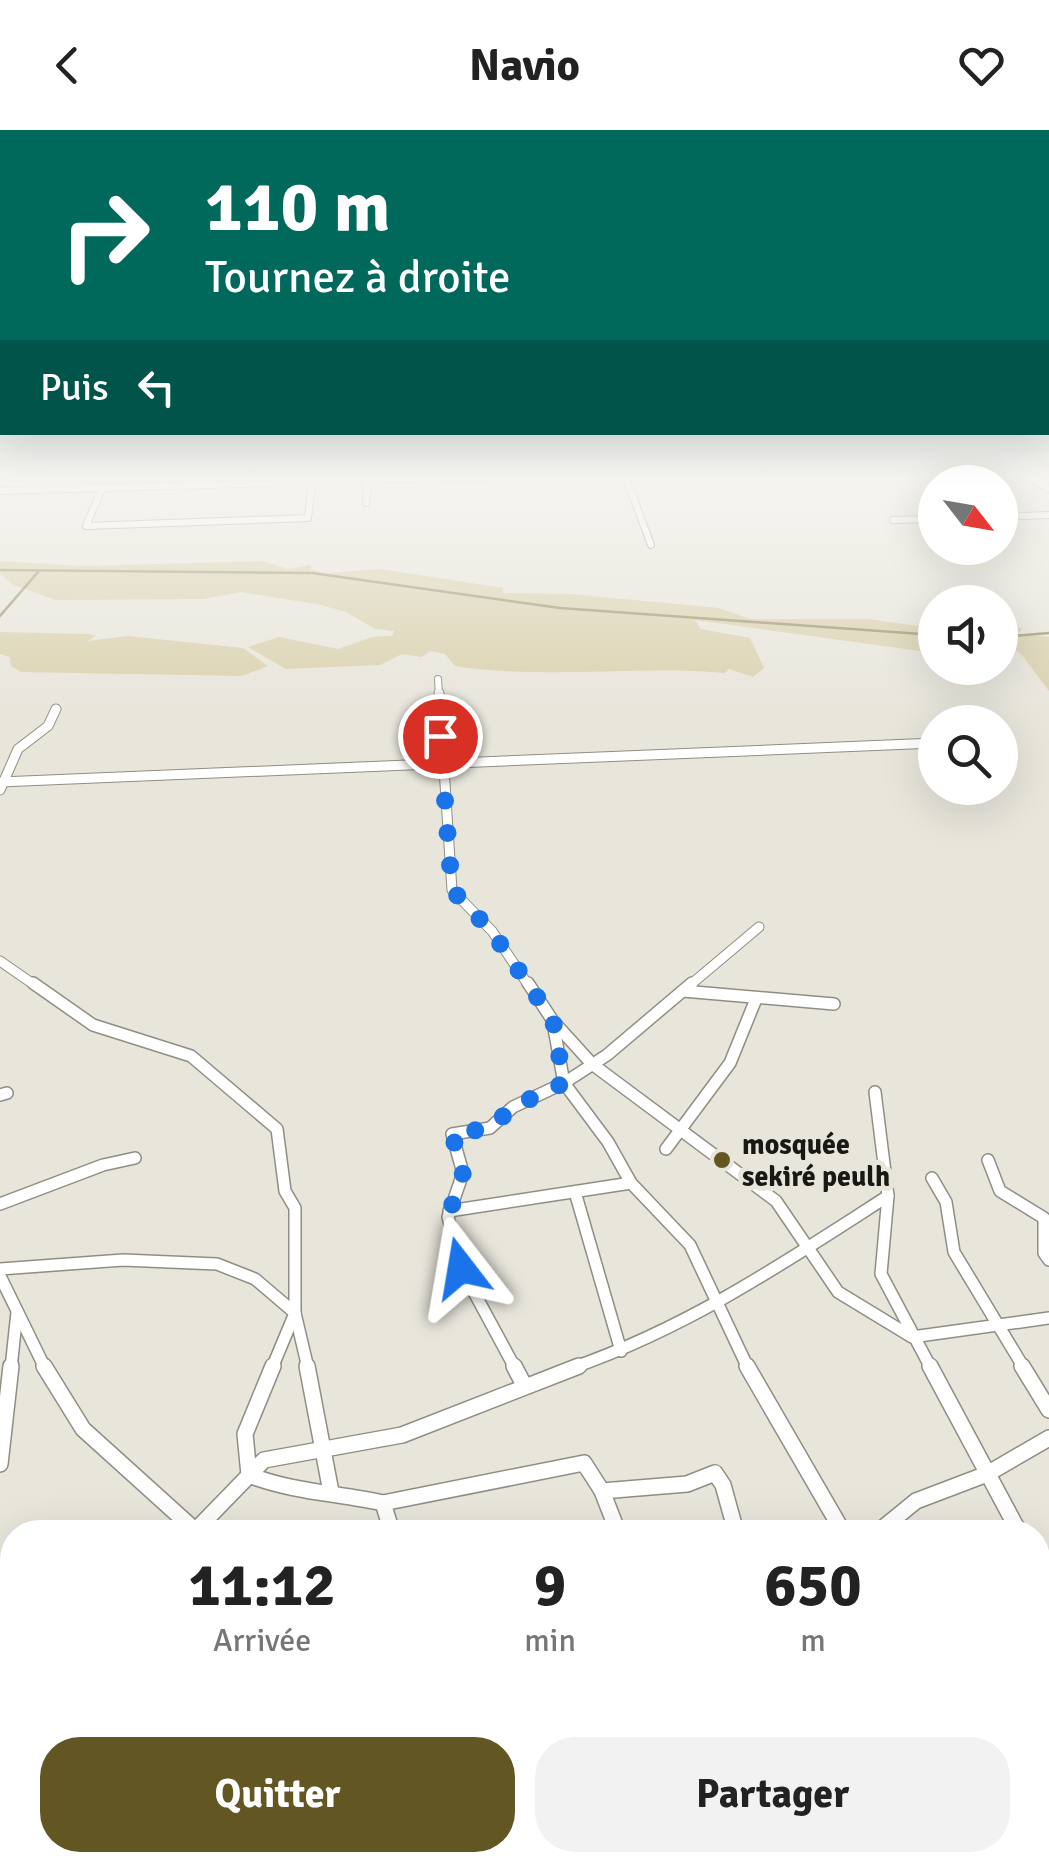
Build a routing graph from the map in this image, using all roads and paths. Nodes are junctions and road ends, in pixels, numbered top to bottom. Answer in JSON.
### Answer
{"nodes":[{"id":1,"x":438,"y":680,"type":"dead end"},
{"id":2,"x":56,"y":709,"type":"dead end"},
{"id":3,"x":918,"y":744,"type":"edge"},
{"id":4,"x":441,"y":764,"type":"junction"},
{"id":5,"x":1,"y":784,"type":"edge"},
{"id":6,"x":758,"y":927,"type":"dead end"},
{"id":7,"x":0,"y":961,"type":"edge"},
{"id":8,"x":683,"y":990,"type":"junction"},
{"id":9,"x":756,"y":999,"type":"junction"},
{"id":10,"x":834,"y":1004,"type":"dead end"},
{"id":11,"x":553,"y":1020,"type":"junction"},
{"id":12,"x":592,"y":1064,"type":"junction"},
{"id":13,"x":564,"y":1083,"type":"junction"},
{"id":14,"x":875,"y":1092,"type":"dead end"},
{"id":15,"x":681,"y":1126,"type":"junction"},
{"id":16,"x":666,"y":1148,"type":"dead end"},
{"id":17,"x":136,"y":1158,"type":"dead end"},
{"id":18,"x":988,"y":1160,"type":"dead end"},
{"id":19,"x":932,"y":1178,"type":"dead end"},
{"id":20,"x":630,"y":1184,"type":"junction"},
{"id":21,"x":575,"y":1192,"type":"junction"},
{"id":22,"x":888,"y":1196,"type":"junction"},
{"id":23,"x":0,"y":1204,"type":"edge"},
{"id":24,"x":449,"y":1211,"type":"junction"},
{"id":25,"x":810,"y":1246,"type":"junction"},
{"id":26,"x":1048,"y":1255,"type":"edge"},
{"id":27,"x":0,"y":1272,"type":"edge"},
{"id":28,"x":18,"y":1306,"type":"junction"},
{"id":29,"x":717,"y":1306,"type":"junction"},
{"id":30,"x":295,"y":1312,"type":"junction"},
{"id":31,"x":1049,"y":1318,"type":"edge"},
{"id":32,"x":997,"y":1325,"type":"junction"},
{"id":33,"x":912,"y":1337,"type":"junction"},
{"id":34,"x":621,"y":1351,"type":"junction"},
{"id":35,"x":524,"y":1384,"type":"junction"},
{"id":36,"x":1049,"y":1410,"type":"edge"},
{"id":37,"x":1049,"y":1438,"type":"edge"},
{"id":38,"x":326,"y":1450,"type":"junction"},
{"id":39,"x":0,"y":1464,"type":"edge"},
{"id":40,"x":987,"y":1474,"type":"junction"},
{"id":41,"x":249,"y":1475,"type":"junction"},
{"id":42,"x":602,"y":1491,"type":"junction"},
{"id":43,"x":331,"y":1492,"type":"junction"},
{"id":44,"x":383,"y":1503,"type":"junction"},
{"id":45,"x":182,"y":1520,"type":"edge"},
{"id":46,"x":207,"y":1520,"type":"edge"},
{"id":47,"x":388,"y":1520,"type":"edge"},
{"id":48,"x":613,"y":1520,"type":"edge"},
{"id":49,"x":733,"y":1520,"type":"edge"},
{"id":50,"x":836,"y":1520,"type":"edge"},
{"id":51,"x":893,"y":1520,"type":"edge"},
{"id":52,"x":1012,"y":1520,"type":"edge"}],
"edges":[{"from":1,"to":4,"type":"street"},
{"from":2,"to":5,"type":"street"},
{"from":3,"to":4,"type":"street"},
{"from":4,"to":5,"type":"street"},
{"from":4,"to":11,"type":"street"},
{"from":6,"to":8,"type":"street"},
{"from":7,"to":30,"type":"street"},
{"from":8,"to":9,"type":"street"},
{"from":8,"to":12,"type":"street"},
{"from":9,"to":10,"type":"street"},
{"from":9,"to":15,"type":"street"},
{"from":11,"to":12,"type":"street"},
{"from":11,"to":13,"type":"street"},
{"from":12,"to":13,"type":"street"},
{"from":12,"to":15,"type":"street"},
{"from":13,"to":20,"type":"street"},
{"from":13,"to":24,"type":"street"},
{"from":14,"to":22,"type":"street"},
{"from":15,"to":16,"type":"street"},
{"from":15,"to":25,"type":"street"},
{"from":17,"to":23,"type":"street"},
{"from":18,"to":26,"type":"street"},
{"from":19,"to":32,"type":"street"},
{"from":20,"to":21,"type":"street"},
{"from":20,"to":29,"type":"street"},
{"from":21,"to":24,"type":"street"},
{"from":21,"to":34,"type":"street"},
{"from":22,"to":25,"type":"street"},
{"from":22,"to":33,"type":"street"},
{"from":24,"to":35,"type":"street"},
{"from":25,"to":29,"type":"street"},
{"from":25,"to":33,"type":"street"},
{"from":27,"to":28,"type":"street"},
{"from":27,"to":30,"type":"street"},
{"from":28,"to":39,"type":"street"},
{"from":28,"to":45,"type":"street"},
{"from":29,"to":34,"type":"street"},
{"from":29,"to":50,"type":"street"},
{"from":30,"to":38,"type":"street"},
{"from":30,"to":41,"type":"street"},
{"from":31,"to":32,"type":"street"},
{"from":32,"to":33,"type":"street"},
{"from":32,"to":36,"type":"street"},
{"from":33,"to":40,"type":"street"},
{"from":34,"to":35,"type":"street"},
{"from":35,"to":38,"type":"street"},
{"from":37,"to":40,"type":"street"},
{"from":38,"to":41,"type":"street"},
{"from":38,"to":43,"type":"street"},
{"from":40,"to":51,"type":"street"},
{"from":40,"to":52,"type":"street"},
{"from":41,"to":43,"type":"street"},
{"from":41,"to":46,"type":"street"},
{"from":42,"to":44,"type":"street"},
{"from":42,"to":48,"type":"street"},
{"from":42,"to":49,"type":"street"},
{"from":43,"to":44,"type":"street"},
{"from":44,"to":47,"type":"street"}]}
